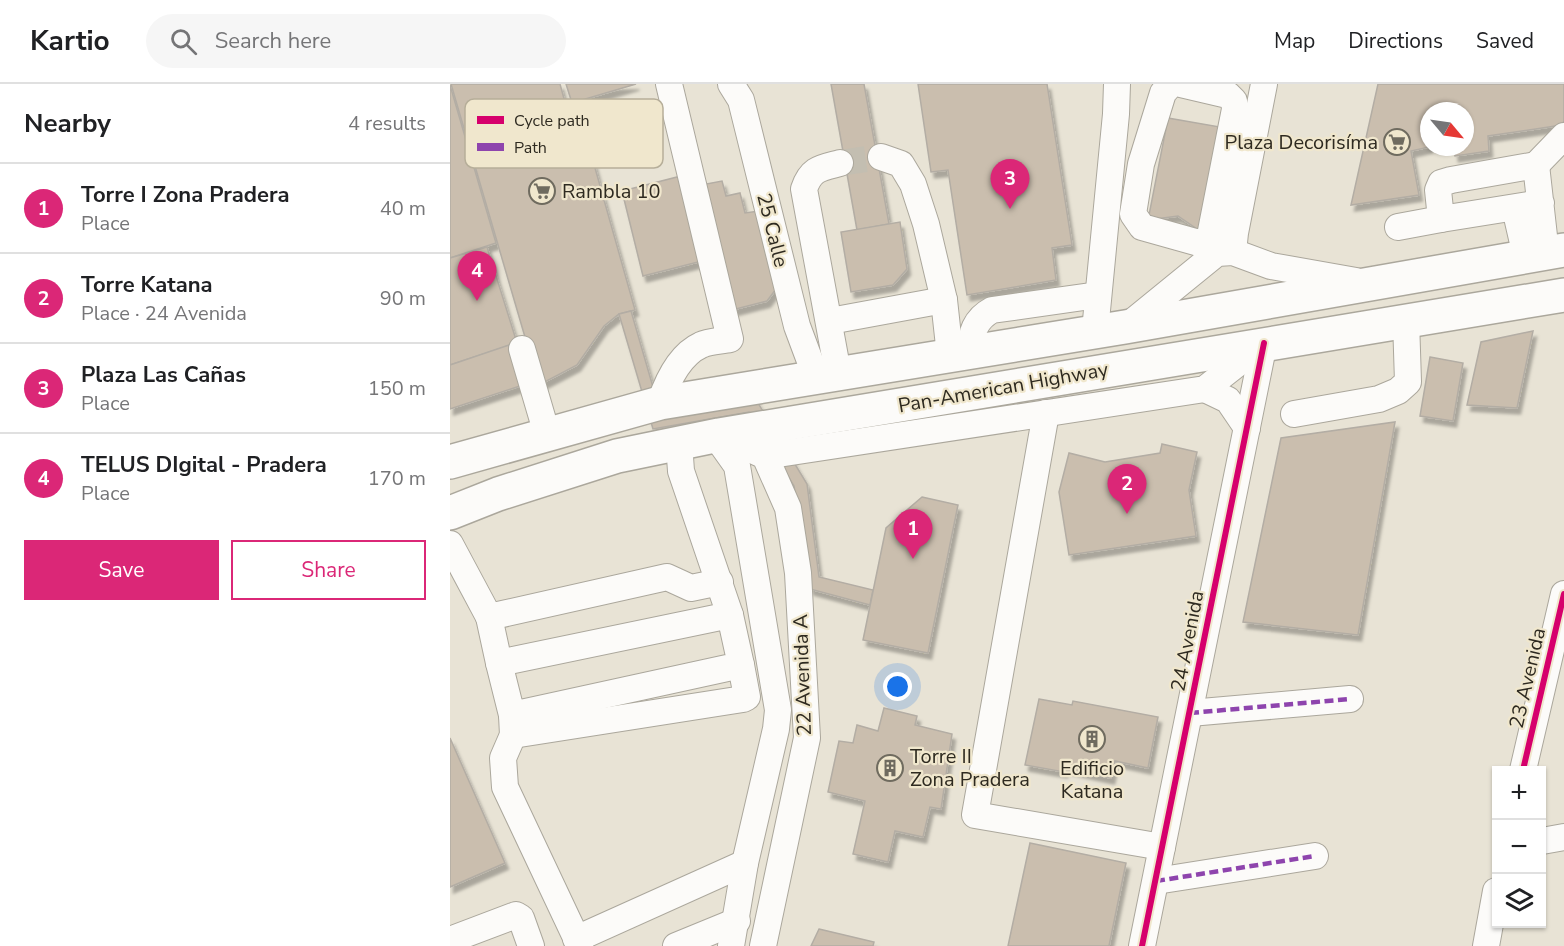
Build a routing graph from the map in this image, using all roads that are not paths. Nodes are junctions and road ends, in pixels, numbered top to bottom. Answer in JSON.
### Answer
{"nodes":[{"id":1,"x":669,"y":84,"type":"edge"},
{"id":2,"x":731,"y":84,"type":"edge"},
{"id":3,"x":1117,"y":84,"type":"edge"},
{"id":4,"x":1171,"y":84,"type":"edge"},
{"id":5,"x":1181,"y":84,"type":"edge"},
{"id":6,"x":1264,"y":84,"type":"edge"},
{"id":7,"x":1564,"y":136,"type":"edge"},
{"id":8,"x":881,"y":157,"type":"tunnel mouth"},
{"id":9,"x":840,"y":163,"type":"tunnel mouth"},
{"id":10,"x":1552,"y":163,"type":"edge"},
{"id":11,"x":1541,"y":203,"type":"junction"},
{"id":12,"x":1515,"y":208,"type":"junction"},
{"id":13,"x":1441,"y":219,"type":"junction"},
{"id":14,"x":1398,"y":227,"type":"dead end"},
{"id":15,"x":1227,"y":238,"type":"junction"},
{"id":16,"x":1545,"y":253,"type":"edge"},
{"id":17,"x":1371,"y":284,"type":"junction"},
{"id":18,"x":1098,"y":295,"type":"junction"},
{"id":19,"x":1564,"y":295,"type":"edge"},
{"id":20,"x":944,"y":300,"type":"junction"},
{"id":21,"x":1406,"y":320,"type":"junction"},
{"id":22,"x":830,"y":321,"type":"junction"},
{"id":23,"x":1110,"y":329,"type":"junction"},
{"id":24,"x":1264,"y":343,"type":"junction"},
{"id":25,"x":522,"y":349,"type":"dead end"},
{"id":26,"x":960,"y":353,"type":"junction"},
{"id":27,"x":827,"y":375,"type":"junction"},
{"id":28,"x":1205,"y":388,"type":"junction"},
{"id":29,"x":660,"y":403,"type":"junction"},
{"id":30,"x":1046,"y":413,"type":"junction"},
{"id":31,"x":1294,"y":414,"type":"dead end"},
{"id":32,"x":1247,"y":428,"type":"junction"},
{"id":33,"x":547,"y":434,"type":"junction"},
{"id":34,"x":717,"y":435,"type":"junction"},
{"id":35,"x":679,"y":443,"type":"junction"},
{"id":36,"x":765,"y":456,"type":"junction"},
{"id":37,"x":450,"y":462,"type":"edge"},
{"id":38,"x":450,"y":513,"type":"edge"},
{"id":39,"x":450,"y":544,"type":"edge"},
{"id":40,"x":720,"y":582,"type":"junction"},
{"id":41,"x":1564,"y":594,"type":"edge"},
{"id":42,"x":730,"y":615,"type":"junction"},
{"id":43,"x":489,"y":617,"type":"junction"},
{"id":44,"x":499,"y":663,"type":"junction"},
{"id":45,"x":1350,"y":699,"type":"dead end"},
{"id":46,"x":1190,"y":713,"type":"junction"},
{"id":47,"x":513,"y":725,"type":"junction"},
{"id":48,"x":1524,"y":766,"type":"edge"},
{"id":49,"x":1564,"y":837,"type":"edge"},
{"id":50,"x":1546,"y":840,"type":"edge"},
{"id":51,"x":1162,"y":847,"type":"junction"},
{"id":52,"x":1315,"y":856,"type":"dead end"},
{"id":53,"x":745,"y":863,"type":"junction"},
{"id":54,"x":1156,"y":880,"type":"junction"},
{"id":55,"x":1492,"y":916,"type":"edge"},
{"id":56,"x":737,"y":921,"type":"junction"},
{"id":57,"x":450,"y":940,"type":"edge"},
{"id":58,"x":578,"y":942,"type":"edge"},
{"id":59,"x":531,"y":946,"type":"edge"},
{"id":60,"x":676,"y":946,"type":"edge"},
{"id":61,"x":731,"y":946,"type":"edge"},
{"id":62,"x":763,"y":946,"type":"edge"},
{"id":63,"x":1142,"y":946,"type":"edge"},
{"id":64,"x":1486,"y":946,"type":"edge"}],
"edges":[{"from":1,"to":29,"type":"street"},
{"from":2,"to":27,"type":"street","name":"25 Calle"},
{"from":3,"to":18,"type":"street"},
{"from":4,"to":15,"type":"street"},
{"from":5,"to":15,"type":"street"},
{"from":6,"to":15,"type":"street"},
{"from":7,"to":10,"type":"street"},
{"from":8,"to":20,"type":"street"},
{"from":9,"to":22,"type":"street"},
{"from":10,"to":11,"type":"street"},
{"from":10,"to":13,"type":"street"},
{"from":11,"to":12,"type":"street"},
{"from":11,"to":16,"type":"street"},
{"from":12,"to":13,"type":"street"},
{"from":12,"to":16,"type":"street"},
{"from":13,"to":14,"type":"street"},
{"from":15,"to":17,"type":"street"},
{"from":15,"to":23,"type":"street"},
{"from":16,"to":17,"type":"highway","name":"Pan-American Highway"},
{"from":17,"to":23,"type":"highway","name":"Pan-American Highway"},
{"from":18,"to":23,"type":"street"},
{"from":18,"to":26,"type":"street"},
{"from":19,"to":21,"type":"highway","name":"Pan-American Highway"},
{"from":20,"to":22,"type":"street"},
{"from":20,"to":26,"type":"street"},
{"from":21,"to":24,"type":"highway","name":"Pan-American Highway"},
{"from":21,"to":31,"type":"street"},
{"from":22,"to":27,"type":"street"},
{"from":23,"to":26,"type":"highway","name":"Pan-American Highway"},
{"from":24,"to":28,"type":"street"},
{"from":24,"to":32,"type":"street","name":"24 Avenida"},
{"from":24,"to":34,"type":"highway","name":"Pan-American Highway"},
{"from":25,"to":33,"type":"street"},
{"from":26,"to":27,"type":"highway","name":"Pan-American Highway"},
{"from":27,"to":29,"type":"highway","name":"Pan-American Highway"},
{"from":28,"to":30,"type":"street"},
{"from":28,"to":32,"type":"street"},
{"from":29,"to":33,"type":"highway","name":"Pan-American Highway"},
{"from":30,"to":36,"type":"street"},
{"from":30,"to":51,"type":"street"},
{"from":32,"to":46,"type":"street","name":"24 Avenida"},
{"from":33,"to":37,"type":"highway","name":"Pan-American Highway"},
{"from":34,"to":35,"type":"highway","name":"Pan-American Highway"},
{"from":34,"to":36,"type":"street"},
{"from":34,"to":53,"type":"street"},
{"from":35,"to":38,"type":"highway","name":"Pan-American Highway"},
{"from":35,"to":40,"type":"street"},
{"from":36,"to":62,"type":"street","name":"22 Avenida A"},
{"from":39,"to":43,"type":"street"},
{"from":40,"to":42,"type":"street"},
{"from":40,"to":43,"type":"street"},
{"from":41,"to":48,"type":"street","name":"23 Avenida"},
{"from":42,"to":44,"type":"street"},
{"from":42,"to":47,"type":"street"},
{"from":43,"to":44,"type":"street"},
{"from":44,"to":47,"type":"street"},
{"from":45,"to":46,"type":"street"},
{"from":46,"to":51,"type":"street","name":"24 Avenida"},
{"from":47,"to":58,"type":"street"},
{"from":49,"to":50,"type":"street"},
{"from":51,"to":54,"type":"street","name":"24 Avenida"},
{"from":52,"to":54,"type":"street"},
{"from":53,"to":56,"type":"street"},
{"from":53,"to":58,"type":"street"},
{"from":54,"to":63,"type":"street","name":"24 Avenida"},
{"from":55,"to":64,"type":"street"},
{"from":56,"to":60,"type":"street"},
{"from":56,"to":61,"type":"street"},
{"from":57,"to":59,"type":"street"}]}
